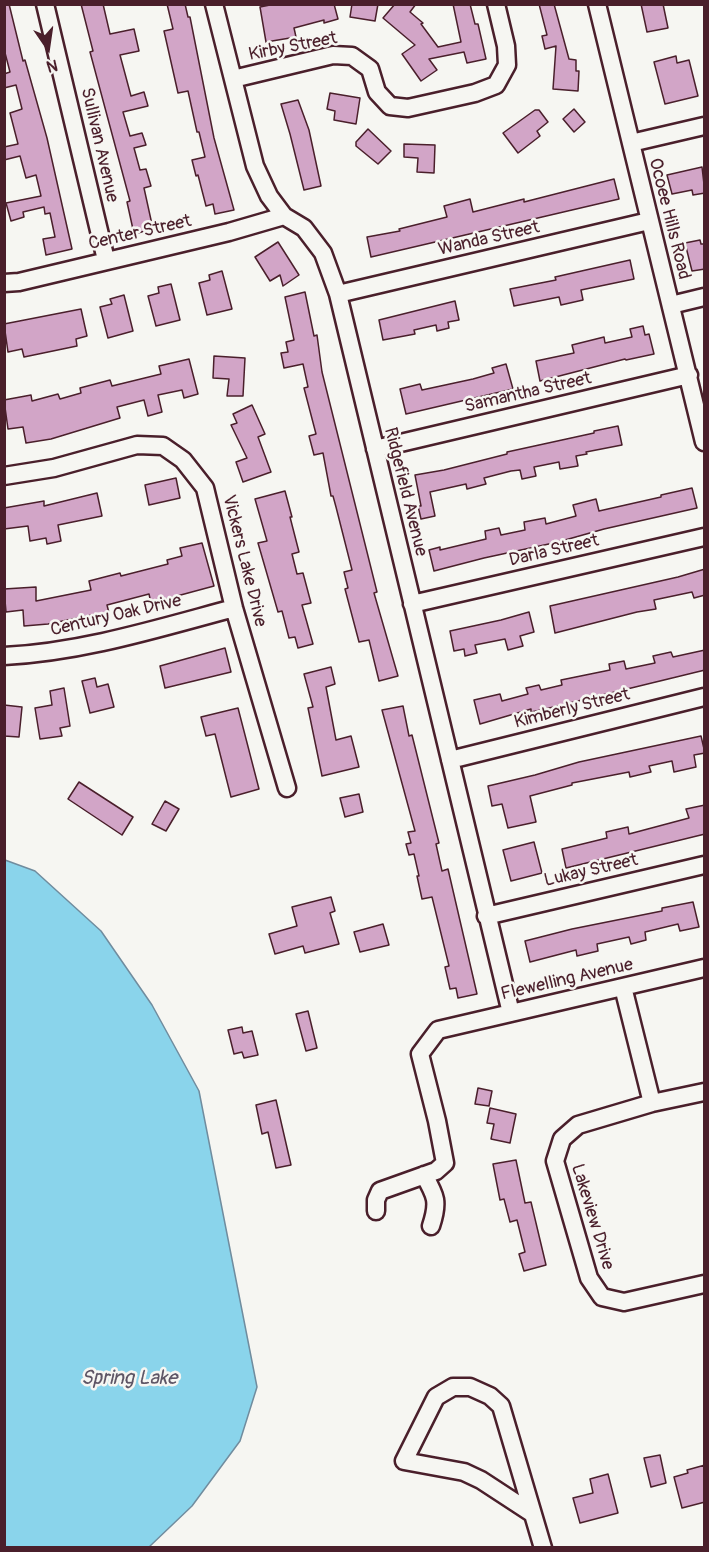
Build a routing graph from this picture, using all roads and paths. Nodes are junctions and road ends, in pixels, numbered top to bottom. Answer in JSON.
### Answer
{"nodes":[{"id":1,"x":45,"y":4,"type":"edge"},
{"id":2,"x":214,"y":4,"type":"edge"},
{"id":3,"x":496,"y":4,"type":"edge"},
{"id":4,"x":597,"y":4,"type":"edge"},
{"id":5,"x":233,"y":79,"type":"junction"},
{"id":6,"x":705,"y":126,"type":"edge"},
{"id":7,"x":631,"y":143,"type":"junction"},
{"id":8,"x":284,"y":216,"type":"junction"},
{"id":9,"x":649,"y":221,"type":"junction"},
{"id":10,"x":106,"y":260,"type":"junction"},
{"id":11,"x":4,"y":284,"type":"edge"},
{"id":12,"x":338,"y":294,"type":"junction"},
{"id":13,"x":705,"y":297,"type":"edge"},
{"id":14,"x":671,"y":305,"type":"junction"},
{"id":15,"x":689,"y":375,"type":"junction"},
{"id":16,"x":705,"y":442,"type":"edge"},
{"id":17,"x":375,"y":448,"type":"junction"},
{"id":18,"x":4,"y":476,"type":"edge"},
{"id":19,"x":705,"y":537,"type":"edge"},
{"id":20,"x":412,"y":604,"type":"junction"},
{"id":21,"x":234,"y":608,"type":"junction"},
{"id":22,"x":4,"y":656,"type":"edge"},
{"id":23,"x":705,"y":697,"type":"edge"},
{"id":24,"x":450,"y":760,"type":"junction"},
{"id":25,"x":286,"y":788,"type":"dead end"},
{"id":26,"x":705,"y":864,"type":"edge"},
{"id":27,"x":486,"y":916,"type":"junction"},
{"id":28,"x":705,"y":968,"type":"edge"},
{"id":29,"x":623,"y":987,"type":"junction"},
{"id":30,"x":511,"y":1013,"type":"junction"},
{"id":31,"x":705,"y":1092,"type":"edge"},
{"id":32,"x":652,"y":1104,"type":"junction"},
{"id":33,"x":424,"y":1175,"type":"junction"},
{"id":34,"x":376,"y":1211,"type":"dead end"},
{"id":35,"x":431,"y":1226,"type":"dead end"},
{"id":36,"x":705,"y":1284,"type":"edge"},
{"id":37,"x":534,"y":1514,"type":"junction"},
{"id":38,"x":543,"y":1548,"type":"edge"}],
"edges":[{"from":1,"to":10,"type":"street","name":"Sullivan Avenue"},
{"from":2,"to":5,"type":"street","name":"Ridgefield Avenue"},
{"from":3,"to":5,"type":"street","name":"Kirby Street"},
{"from":4,"to":7,"type":"street","name":"Ocoee Hills Road"},
{"from":5,"to":8,"type":"street","name":"Ridgefield Avenue"},
{"from":6,"to":7,"type":"street"},
{"from":7,"to":9,"type":"street","name":"Ocoee Hills Road"},
{"from":8,"to":10,"type":"street","name":"Center Street"},
{"from":8,"to":12,"type":"street","name":"Ridgefield Avenue"},
{"from":9,"to":12,"type":"street","name":"Wanda Street"},
{"from":9,"to":14,"type":"street","name":"Ocoee Hills Road"},
{"from":10,"to":11,"type":"street","name":"Center Street"},
{"from":12,"to":17,"type":"street","name":"Ridgefield Avenue"},
{"from":13,"to":14,"type":"street"},
{"from":14,"to":15,"type":"street","name":"Ocoee Hills Road"},
{"from":15,"to":16,"type":"street","name":"Ocoee Hills Road"},
{"from":15,"to":17,"type":"street","name":"Samantha Street"},
{"from":17,"to":20,"type":"street","name":"Ridgefield Avenue"},
{"from":18,"to":21,"type":"street","name":"Vickers Lake Drive"},
{"from":19,"to":20,"type":"street","name":"Darla Street"},
{"from":20,"to":24,"type":"street","name":"Ridgefield Avenue"},
{"from":21,"to":22,"type":"street","name":"Century Oak Drive"},
{"from":21,"to":25,"type":"street","name":"Vickers Lake Drive"},
{"from":23,"to":24,"type":"street","name":"Kimberly Street"},
{"from":24,"to":27,"type":"street","name":"Ridgefield Avenue"},
{"from":26,"to":27,"type":"street","name":"Lukay Street"},
{"from":27,"to":30,"type":"street","name":"Ridgefield Avenue"},
{"from":28,"to":29,"type":"street","name":"Flewelling Avenue"},
{"from":29,"to":30,"type":"street","name":"Flewelling Avenue"},
{"from":29,"to":32,"type":"street"},
{"from":30,"to":33,"type":"street","name":"Flewelling Avenue"},
{"from":31,"to":32,"type":"street","name":"Lakeview Drive"},
{"from":32,"to":36,"type":"street","name":"Lakeview Drive"},
{"from":33,"to":34,"type":"street"},
{"from":33,"to":35,"type":"street"},
{"from":37,"to":37,"type":"street"},
{"from":37,"to":38,"type":"street"}]}
